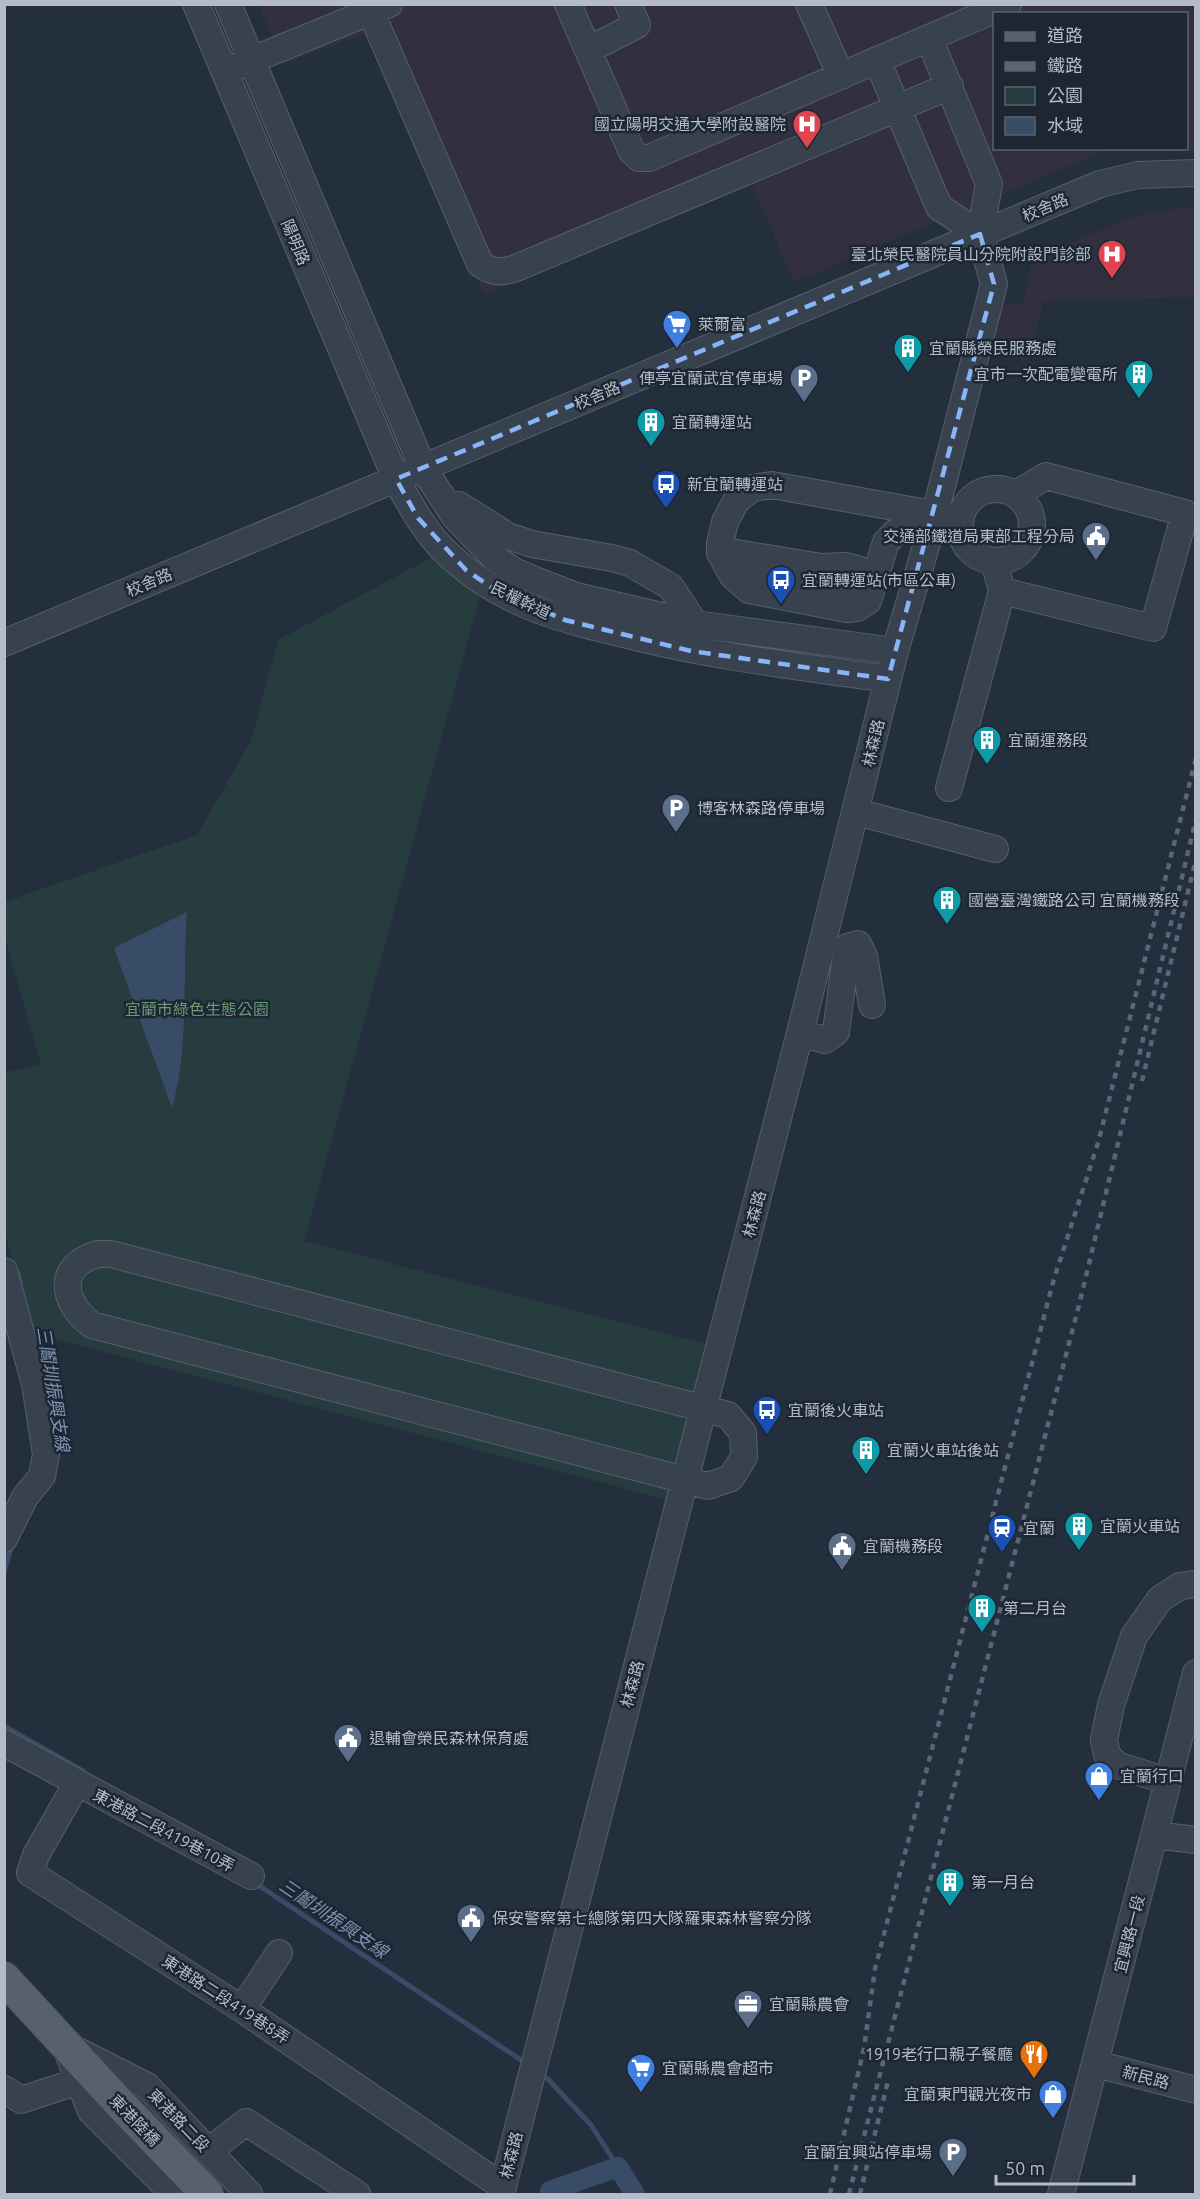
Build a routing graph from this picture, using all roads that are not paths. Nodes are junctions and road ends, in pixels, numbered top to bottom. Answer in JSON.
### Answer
{"nodes":[{"id":1,"x":196,"y":4,"type":"edge"},
{"id":2,"x":228,"y":4,"type":"edge"},
{"id":3,"x":568,"y":4,"type":"edge"},
{"id":4,"x":628,"y":4,"type":"edge"},
{"id":5,"x":809,"y":4,"type":"edge"},
{"id":6,"x":1008,"y":4,"type":"edge"},
{"id":7,"x":380,"y":8,"type":"edge"},
{"id":8,"x":969,"y":12,"type":"edge"},
{"id":9,"x":929,"y":38,"type":"junction"},
{"id":10,"x":588,"y":50,"type":"junction"},
{"id":11,"x":251,"y":60,"type":"junction"},
{"id":12,"x":877,"y":60,"type":"junction"},
{"id":13,"x":224,"y":72,"type":"junction"},
{"id":14,"x":841,"y":76,"type":"junction"},
{"id":15,"x":950,"y":86,"type":"junction"},
{"id":16,"x":897,"y":107,"type":"junction"},
{"id":17,"x":1196,"y":173,"type":"edge"},
{"id":18,"x":980,"y":234,"type":"junction"},
{"id":19,"x":423,"y":468,"type":"junction"},
{"id":20,"x":396,"y":479,"type":"junction"},
{"id":21,"x":1016,"y":494,"type":"junction"},
{"id":22,"x":960,"y":519,"type":"junction"},
{"id":23,"x":932,"y":524,"type":"junction"},
{"id":24,"x":726,"y":554,"type":"junction"},
{"id":25,"x":994,"y":561,"type":"junction"},
{"id":26,"x":874,"y":584,"type":"junction"},
{"id":27,"x":1002,"y":591,"type":"junction"},
{"id":28,"x":695,"y":624,"type":"junction"},
{"id":29,"x":4,"y":643,"type":"edge"},
{"id":30,"x":691,"y":651,"type":"junction"},
{"id":31,"x":895,"y":651,"type":"junction"},
{"id":32,"x":888,"y":679,"type":"junction"},
{"id":33,"x":949,"y":788,"type":"dead end"},
{"id":34,"x":857,"y":812,"type":"junction"},
{"id":35,"x":995,"y":849,"type":"dead end"},
{"id":36,"x":872,"y":1005,"type":"dead end"},
{"id":37,"x":800,"y":1033,"type":"junction"},
{"id":38,"x":6,"y":1280,"type":"edge"},
{"id":39,"x":703,"y":1408,"type":"junction"},
{"id":40,"x":685,"y":1479,"type":"junction"},
{"id":41,"x":4,"y":1539,"type":"edge"},
{"id":42,"x":1196,"y":1584,"type":"edge"},
{"id":43,"x":1196,"y":1673,"type":"edge"},
{"id":44,"x":4,"y":1743,"type":"edge"},
{"id":45,"x":1167,"y":1781,"type":"junction"},
{"id":46,"x":77,"y":1783,"type":"junction"},
{"id":47,"x":1154,"y":1835,"type":"junction"},
{"id":48,"x":1196,"y":1840,"type":"edge"},
{"id":49,"x":250,"y":1876,"type":"dead end"},
{"id":50,"x":279,"y":1953,"type":"dead end"},
{"id":51,"x":4,"y":1978,"type":"edge"},
{"id":52,"x":242,"y":2009,"type":"junction"},
{"id":53,"x":64,"y":2044,"type":"junction"},
{"id":54,"x":1096,"y":2064,"type":"junction"},
{"id":55,"x":79,"y":2081,"type":"junction"},
{"id":56,"x":4,"y":2089,"type":"edge"},
{"id":57,"x":1196,"y":2090,"type":"edge"},
{"id":58,"x":209,"y":2151,"type":"junction"},
{"id":59,"x":502,"y":2191,"type":"edge"},
{"id":60,"x":174,"y":2194,"type":"edge"},
{"id":61,"x":207,"y":2194,"type":"edge"},
{"id":62,"x":249,"y":2194,"type":"edge"},
{"id":63,"x":357,"y":2194,"type":"edge"},
{"id":64,"x":1061,"y":2194,"type":"edge"}],
"edges":[{"from":1,"to":13,"type":"street","name":"陽明路"},
{"from":2,"to":11,"type":"street","name":"陽明路"},
{"from":3,"to":10,"type":"street"},
{"from":4,"to":10,"type":"street"},
{"from":5,"to":14,"type":"street"},
{"from":6,"to":8,"type":"street"},
{"from":7,"to":11,"type":"street"},
{"from":7,"to":16,"type":"street"},
{"from":8,"to":9,"type":"street"},
{"from":9,"to":12,"type":"street"},
{"from":9,"to":15,"type":"street"},
{"from":10,"to":14,"type":"street"},
{"from":11,"to":13,"type":"street"},
{"from":11,"to":19,"type":"street","name":"陽明路"},
{"from":12,"to":14,"type":"street"},
{"from":12,"to":16,"type":"street"},
{"from":13,"to":20,"type":"street","name":"陽明路"},
{"from":15,"to":16,"type":"street"},
{"from":15,"to":18,"type":"street"},
{"from":16,"to":18,"type":"street"},
{"from":17,"to":18,"type":"street","name":"校舍路"},
{"from":18,"to":19,"type":"street","name":"校舍路"},
{"from":18,"to":23,"type":"street","name":"林森路"},
{"from":19,"to":20,"type":"street","name":"校舍路"},
{"from":19,"to":28,"type":"street"},
{"from":19,"to":28,"type":"street","name":"民權幹道"},
{"from":20,"to":29,"type":"street","name":"校舍路"},
{"from":20,"to":30,"type":"street","name":"民權幹道"},
{"from":21,"to":22,"type":"street"},
{"from":21,"to":25,"type":"street"},
{"from":21,"to":27,"type":"street"},
{"from":22,"to":23,"type":"street"},
{"from":22,"to":25,"type":"street"},
{"from":23,"to":24,"type":"street"},
{"from":23,"to":26,"type":"street"},
{"from":23,"to":31,"type":"street","name":"林森路"},
{"from":24,"to":26,"type":"street"},
{"from":24,"to":26,"type":"street"},
{"from":25,"to":27,"type":"street"},
{"from":27,"to":33,"type":"street"},
{"from":28,"to":30,"type":"street"},
{"from":28,"to":31,"type":"street","name":"民權幹道"},
{"from":30,"to":32,"type":"street","name":"民權幹道"},
{"from":31,"to":32,"type":"street","name":"林森路"},
{"from":32,"to":34,"type":"street","name":"林森路"},
{"from":34,"to":35,"type":"street"},
{"from":34,"to":37,"type":"street","name":"林森路"},
{"from":36,"to":37,"type":"street"},
{"from":37,"to":39,"type":"street","name":"林森路"},
{"from":38,"to":41,"type":"street"},
{"from":39,"to":40,"type":"street","name":"林森路"},
{"from":39,"to":40,"type":"street"},
{"from":39,"to":40,"type":"street"},
{"from":40,"to":59,"type":"street","name":"林森路"},
{"from":42,"to":45,"type":"street"},
{"from":43,"to":45,"type":"street","name":"宜興路一段"},
{"from":44,"to":46,"type":"street","name":"東港路二段419巷10弄"},
{"from":45,"to":47,"type":"street","name":"宜興路一段"},
{"from":46,"to":49,"type":"street","name":"東港路二段419巷10弄"},
{"from":46,"to":52,"type":"street","name":"東港路二段419巷8弄"},
{"from":47,"to":48,"type":"street"},
{"from":47,"to":54,"type":"street","name":"宜興路一段"},
{"from":50,"to":52,"type":"street"},
{"from":51,"to":53,"type":"main road","name":"東港路二段"},
{"from":52,"to":59,"type":"street","name":"東港路二段419巷8弄"},
{"from":53,"to":55,"type":"street","name":"東港路二段"},
{"from":53,"to":58,"type":"street","name":"東港路二段"},
{"from":53,"to":61,"type":"main road","name":"東港陸橋"},
{"from":54,"to":57,"type":"street","name":"新民路"},
{"from":54,"to":64,"type":"street","name":"宜興路一段"},
{"from":55,"to":56,"type":"street"},
{"from":55,"to":60,"type":"street","name":"東港路二段"},
{"from":58,"to":62,"type":"street","name":"東港路二段"},
{"from":58,"to":63,"type":"street"}]}
